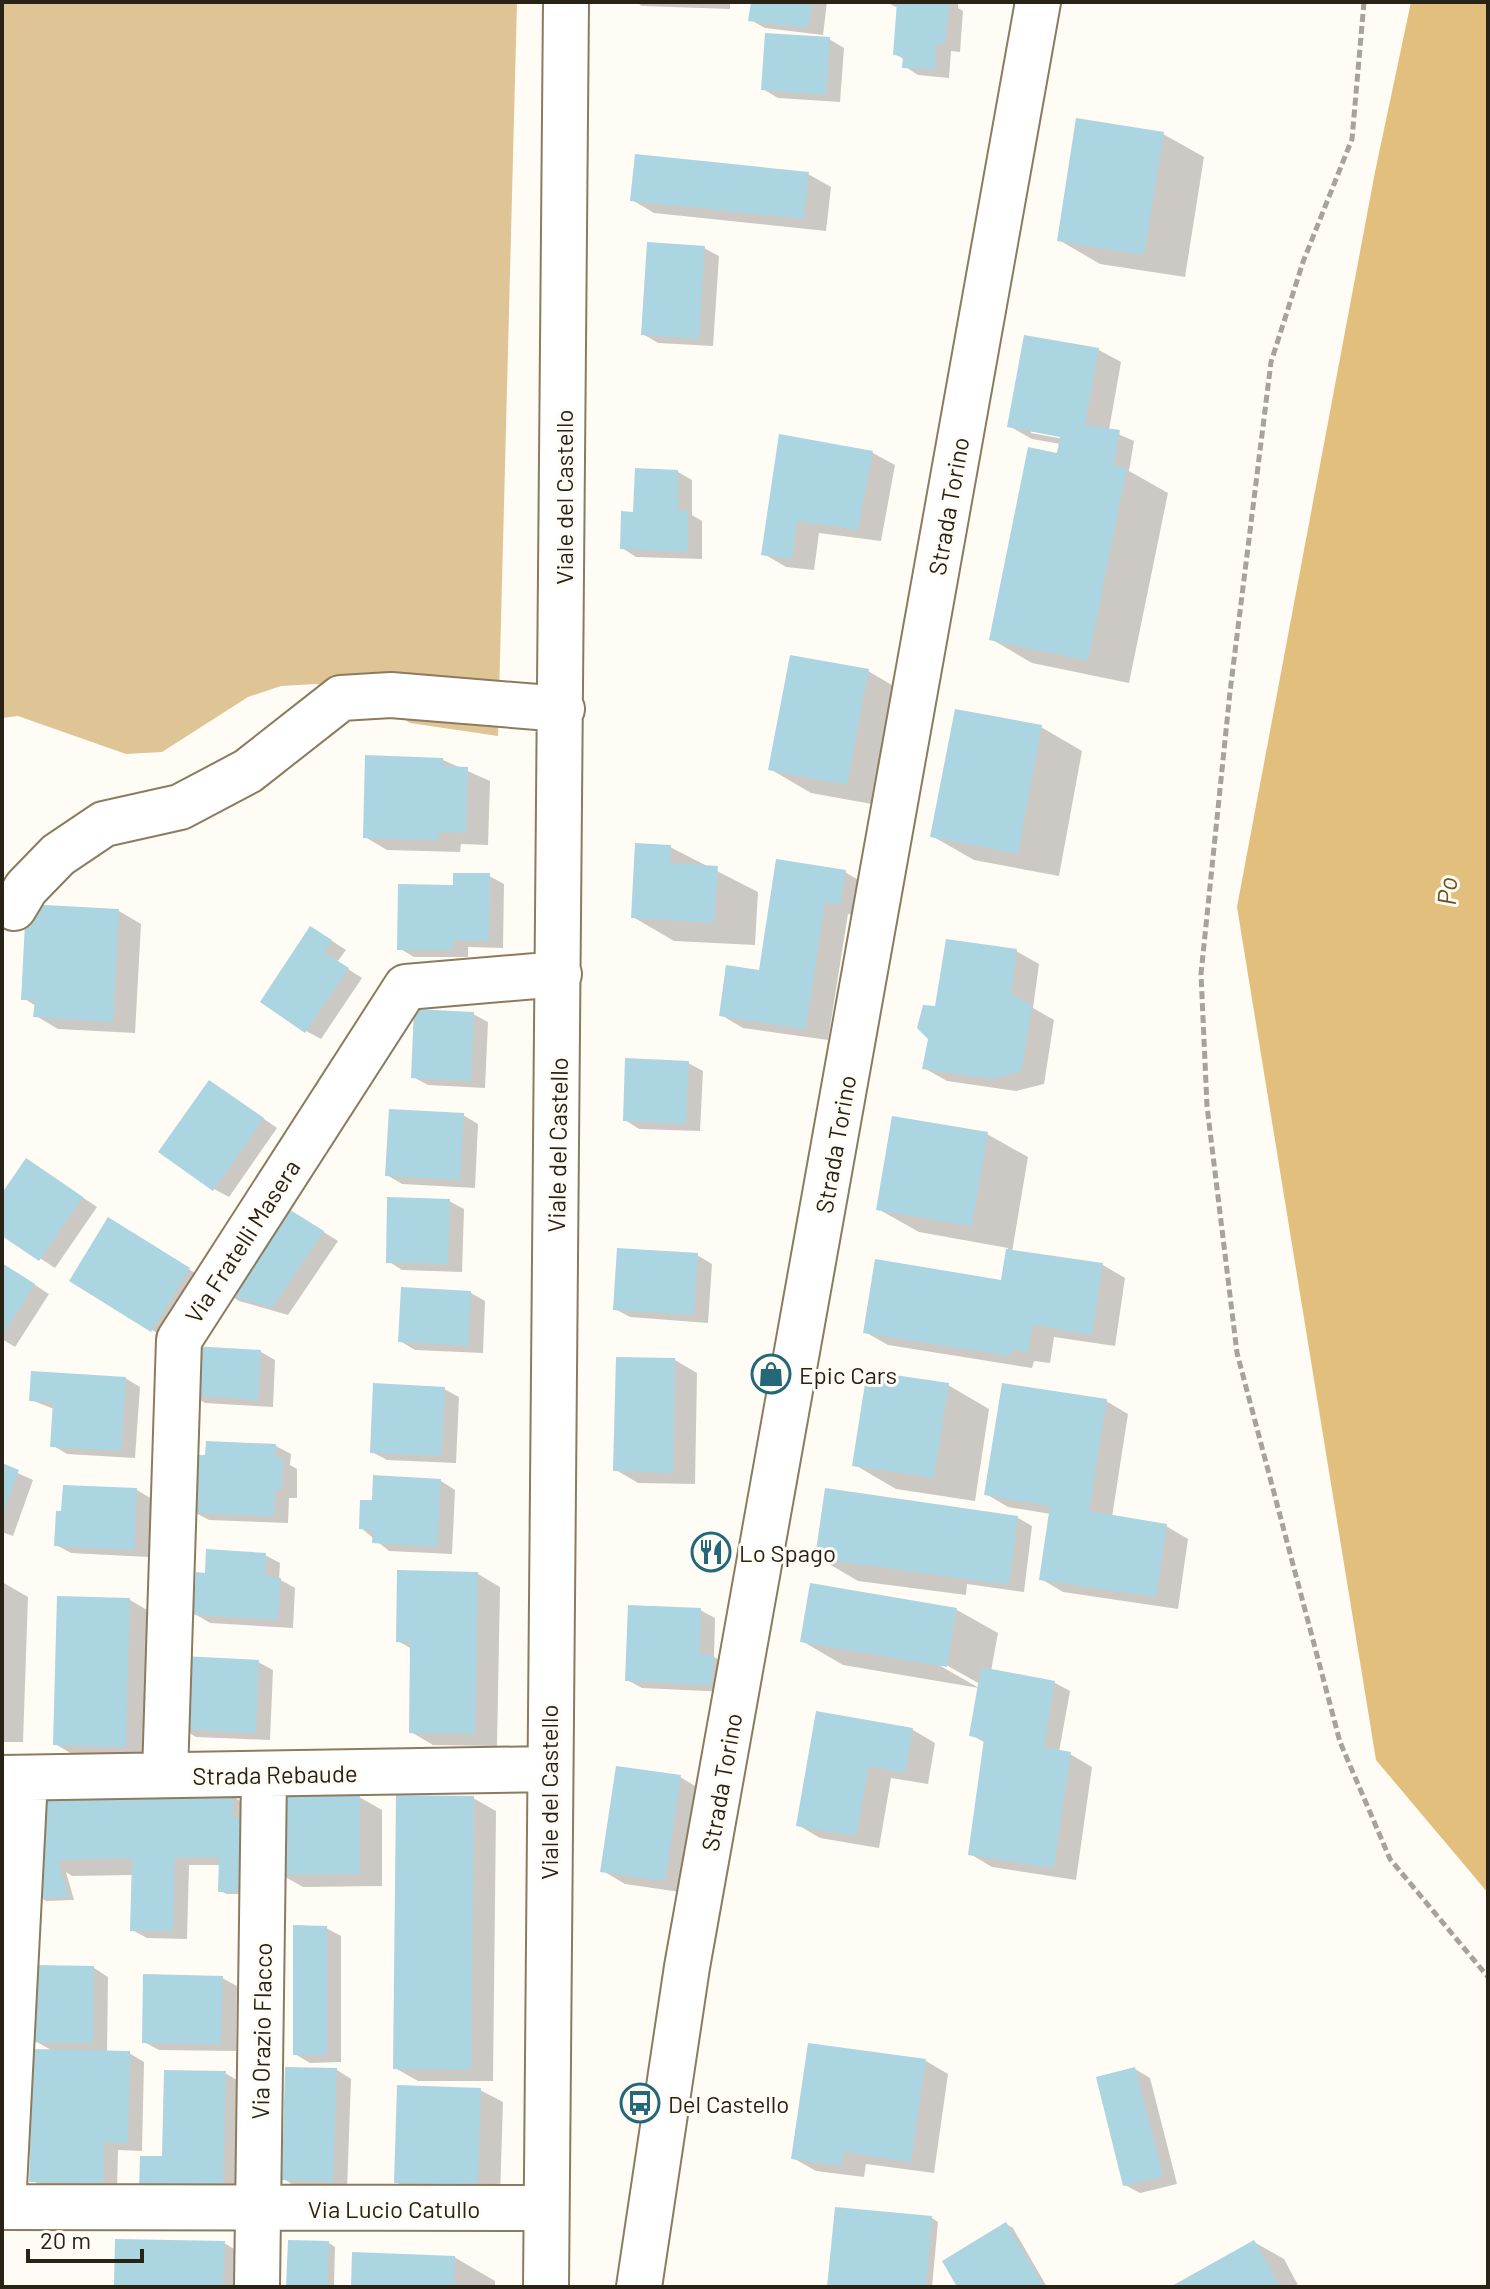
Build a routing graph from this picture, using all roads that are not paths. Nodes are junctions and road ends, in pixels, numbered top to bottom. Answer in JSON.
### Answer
{"nodes":[{"id":1,"x":566,"y":2,"type":"edge"},
{"id":2,"x":1038,"y":2,"type":"edge"},
{"id":3,"x":562,"y":709,"type":"junction"},
{"id":4,"x":14,"y":908,"type":"dead end"},
{"id":5,"x":559,"y":974,"type":"junction"},
{"id":6,"x":548,"y":1769,"type":"junction"},
{"id":7,"x":165,"y":1774,"type":"junction"},
{"id":8,"x":264,"y":1775,"type":"junction"},
{"id":9,"x":14,"y":1778,"type":"edge"},
{"id":10,"x":2,"y":2207,"type":"edge"},
{"id":11,"x":258,"y":2208,"type":"junction"},
{"id":12,"x":546,"y":2208,"type":"junction"},
{"id":13,"x":257,"y":2287,"type":"edge"},
{"id":14,"x":546,"y":2287,"type":"edge"},
{"id":15,"x":639,"y":2287,"type":"edge"}],
"edges":[{"from":1,"to":3,"type":"street","name":"Viale del Castello"},
{"from":2,"to":15,"type":"street","name":"Strada Torino"},
{"from":3,"to":4,"type":"street"},
{"from":3,"to":5,"type":"street","name":"Viale del Castello"},
{"from":5,"to":6,"type":"street","name":"Viale del Castello"},
{"from":5,"to":7,"type":"street","name":"Via Fratelli Masera"},
{"from":6,"to":8,"type":"street","name":"Strada Rebaude"},
{"from":6,"to":12,"type":"street","name":"Viale del Castello"},
{"from":7,"to":8,"type":"street","name":"Strada Rebaude"},
{"from":7,"to":9,"type":"street","name":"Strada Rebaude"},
{"from":8,"to":11,"type":"street","name":"Via Orazio Flacco"},
{"from":9,"to":10,"type":"street"},
{"from":10,"to":11,"type":"street","name":"Via Lucio Catullo"},
{"from":11,"to":12,"type":"street","name":"Via Lucio Catullo"},
{"from":11,"to":13,"type":"street","name":"Via Orazio Flacco"},
{"from":12,"to":14,"type":"street","name":"Viale del Castello"}]}
